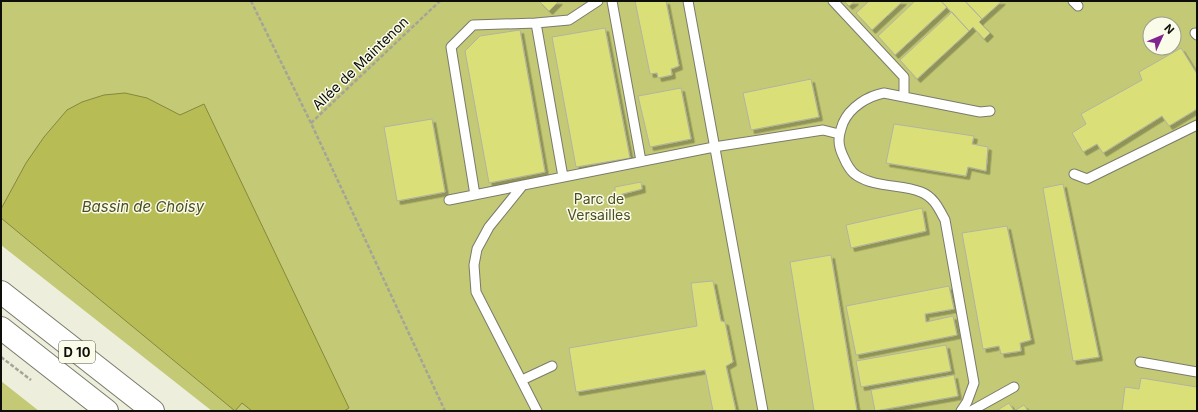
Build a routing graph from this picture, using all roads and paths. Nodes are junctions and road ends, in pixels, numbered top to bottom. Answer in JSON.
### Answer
{"nodes":[{"id":1,"x":251,"y":1,"type":"edge"},
{"id":2,"x":440,"y":1,"type":"edge"},
{"id":3,"x":598,"y":1,"type":"edge"},
{"id":4,"x":612,"y":1,"type":"edge"},
{"id":5,"x":688,"y":1,"type":"edge"},
{"id":6,"x":833,"y":1,"type":"edge"},
{"id":7,"x":536,"y":23,"type":"junction"},
{"id":8,"x":904,"y":97,"type":"junction"},
{"id":9,"x":990,"y":111,"type":"dead end"},
{"id":10,"x":311,"y":124,"type":"junction"},
{"id":11,"x":1197,"y":125,"type":"edge"},
{"id":12,"x":839,"y":134,"type":"junction"},
{"id":13,"x":714,"y":147,"type":"junction"},
{"id":14,"x":641,"y":161,"type":"junction"},
{"id":15,"x":1074,"y":174,"type":"dead end"},
{"id":16,"x":563,"y":177,"type":"junction"},
{"id":17,"x":523,"y":185,"type":"junction"},
{"id":18,"x":475,"y":195,"type":"junction"},
{"id":19,"x":449,"y":200,"type":"dead end"},
{"id":20,"x":1,"y":292,"type":"edge"},
{"id":21,"x":1,"y":328,"type":"edge"},
{"id":22,"x":1140,"y":362,"type":"dead end"},
{"id":23,"x":552,"y":366,"type":"dead end"},
{"id":24,"x":1197,"y":372,"type":"edge"},
{"id":25,"x":522,"y":380,"type":"junction"},
{"id":26,"x":1014,"y":387,"type":"dead end"},
{"id":27,"x":107,"y":411,"type":"edge"},
{"id":28,"x":153,"y":411,"type":"edge"},
{"id":29,"x":445,"y":411,"type":"edge"},
{"id":30,"x":538,"y":411,"type":"edge"},
{"id":31,"x":763,"y":411,"type":"edge"},
{"id":32,"x":961,"y":411,"type":"edge"},
{"id":33,"x":971,"y":411,"type":"edge"}],
"edges":[{"from":1,"to":10,"type":"path"},
{"from":2,"to":10,"type":"path","name":"Allée de Maintenon"},
{"from":3,"to":7,"type":"lane"},
{"from":4,"to":14,"type":"lane"},
{"from":5,"to":13,"type":"lane"},
{"from":6,"to":8,"type":"lane"},
{"from":7,"to":16,"type":"lane"},
{"from":7,"to":18,"type":"lane"},
{"from":8,"to":9,"type":"lane"},
{"from":8,"to":12,"type":"lane"},
{"from":10,"to":29,"type":"path"},
{"from":11,"to":15,"type":"lane"},
{"from":12,"to":13,"type":"lane"},
{"from":12,"to":32,"type":"lane"},
{"from":13,"to":14,"type":"lane"},
{"from":13,"to":31,"type":"lane"},
{"from":14,"to":16,"type":"lane"},
{"from":16,"to":17,"type":"lane"},
{"from":17,"to":18,"type":"lane"},
{"from":17,"to":25,"type":"lane"},
{"from":18,"to":19,"type":"lane"},
{"from":20,"to":28,"type":"main road","number":"D 10"},
{"from":21,"to":27,"type":"main road","number":"D 10"},
{"from":22,"to":24,"type":"lane"},
{"from":23,"to":25,"type":"lane"},
{"from":25,"to":30,"type":"lane"},
{"from":26,"to":33,"type":"lane"}]}
